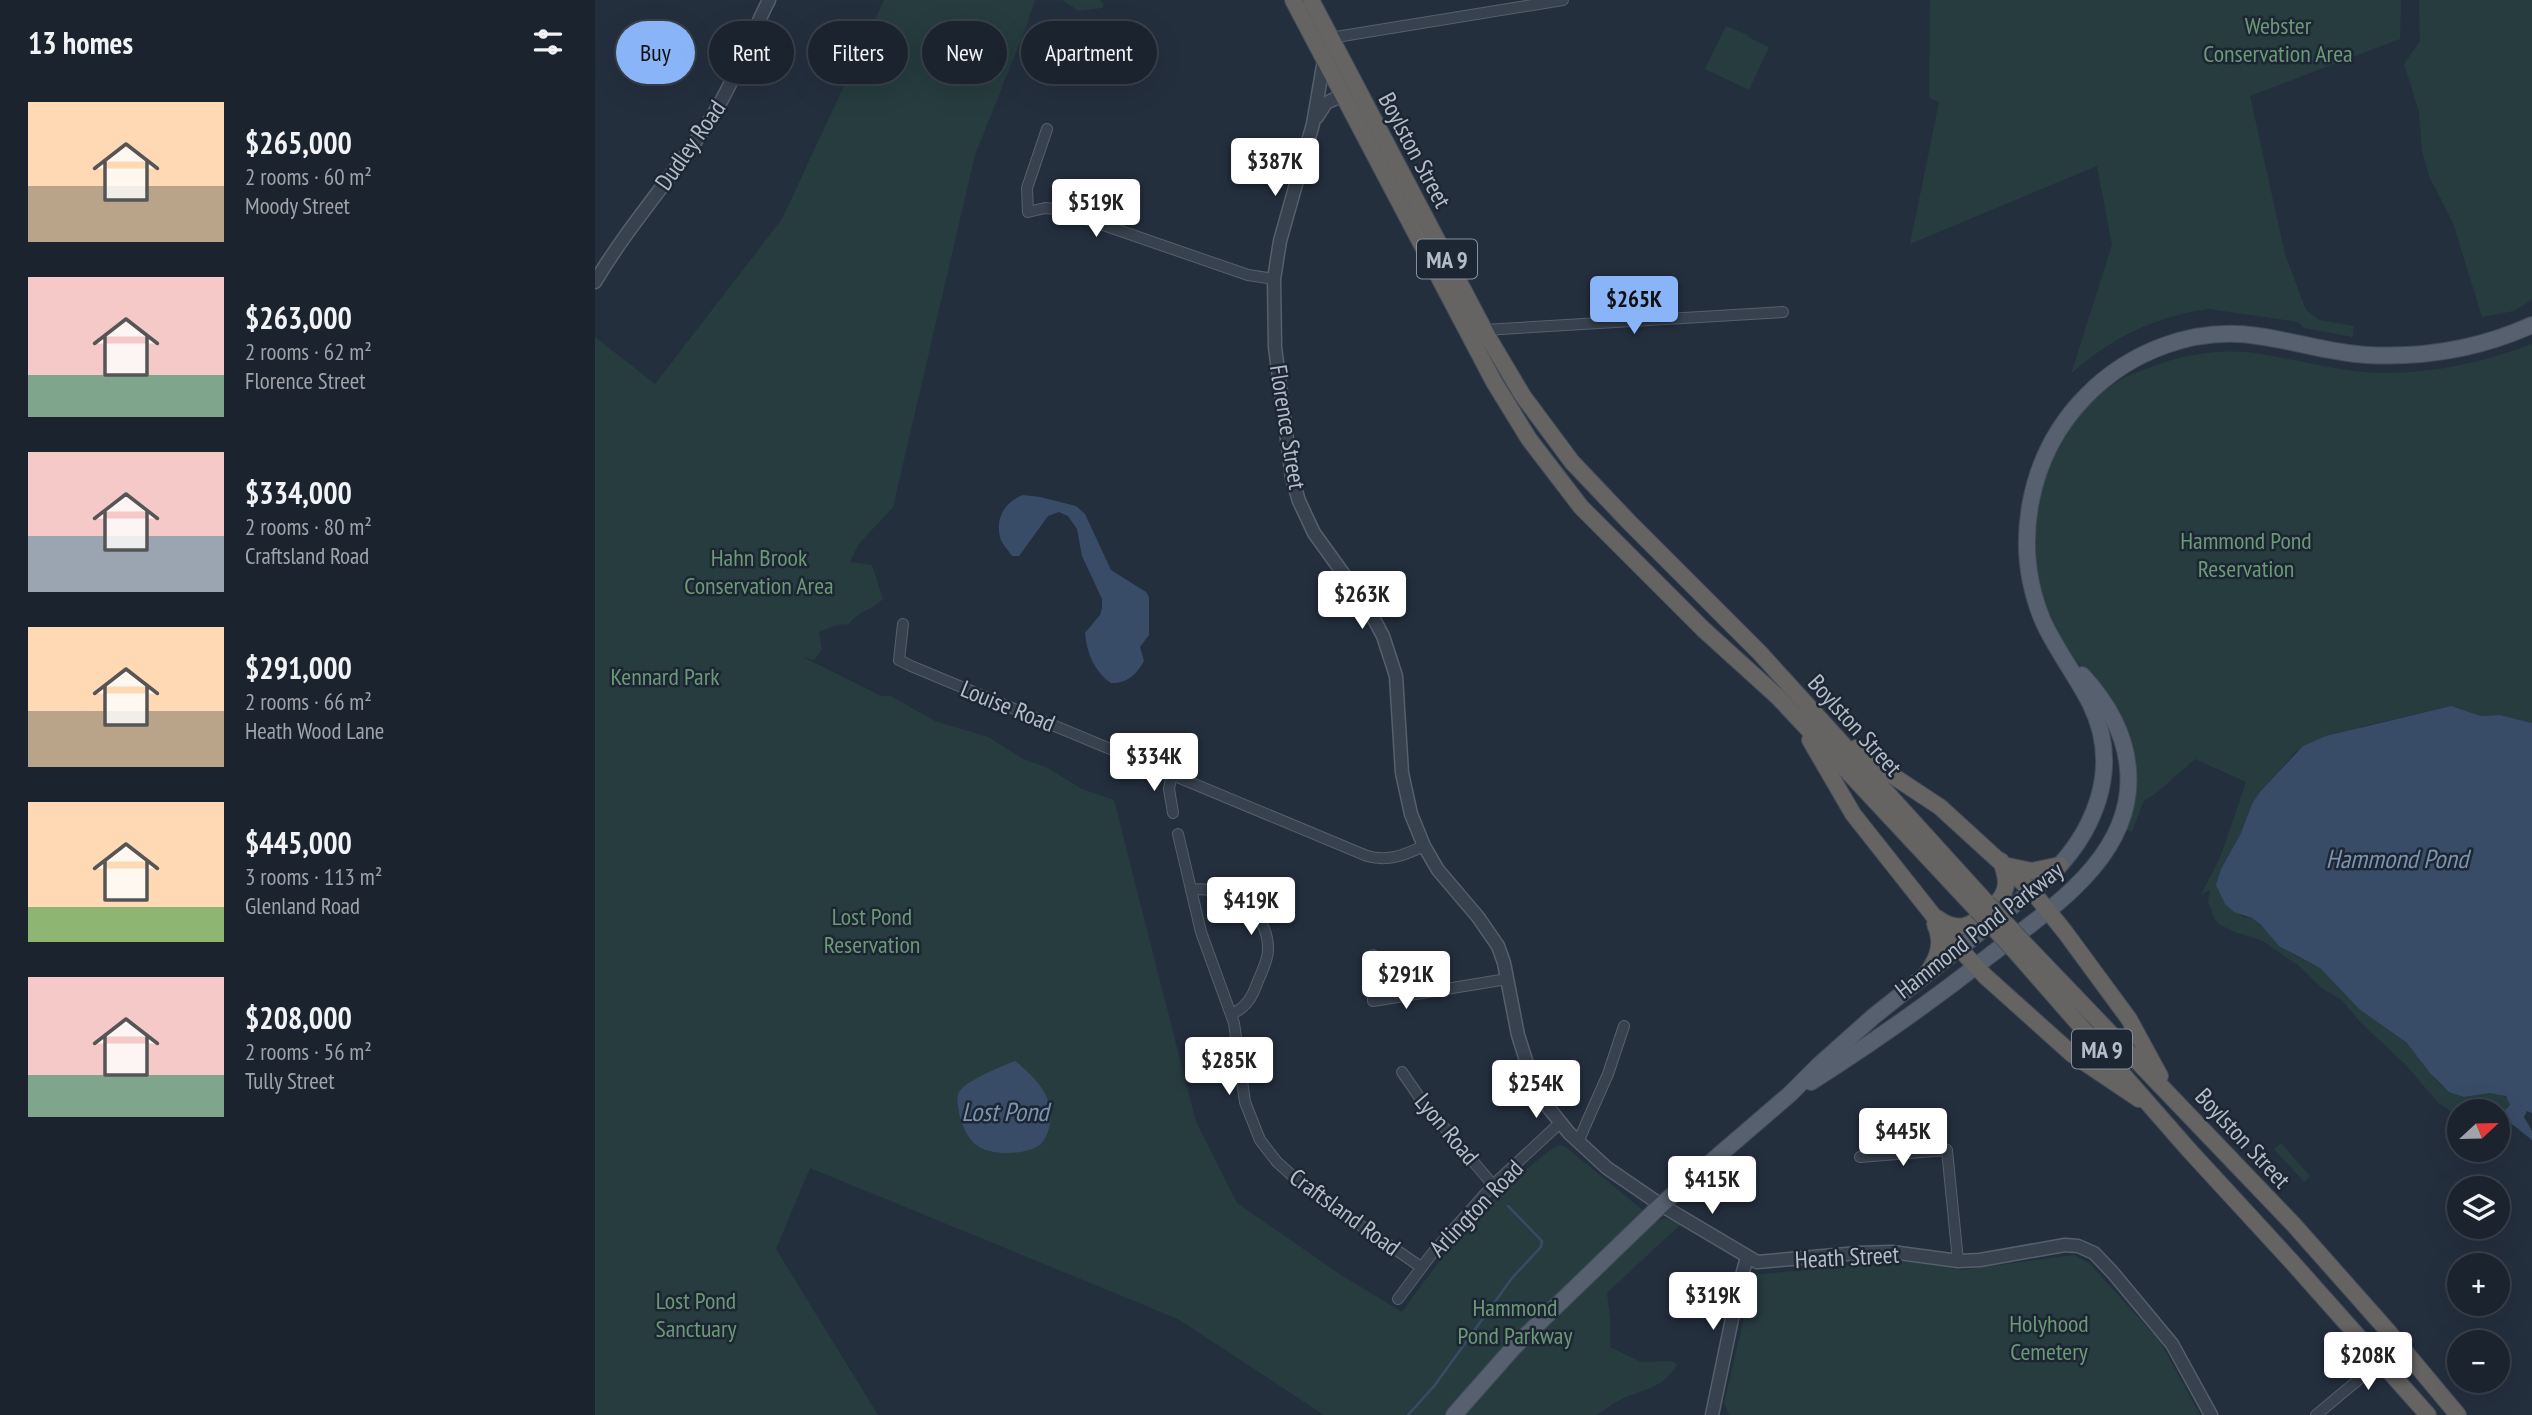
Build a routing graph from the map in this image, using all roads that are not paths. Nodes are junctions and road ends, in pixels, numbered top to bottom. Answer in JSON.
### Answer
{"nodes":[{"id":1,"x":769,"y":0,"type":"edge"},
{"id":2,"x":1293,"y":0,"type":"edge"},
{"id":3,"x":1311,"y":0,"type":"edge"},
{"id":4,"x":1319,"y":0,"type":"edge"},
{"id":5,"x":1563,"y":1,"type":"edge"},
{"id":6,"x":1320,"y":18,"type":"junction"},
{"id":7,"x":1330,"y":38,"type":"junction"},
{"id":8,"x":1324,"y":60,"type":"junction"},
{"id":9,"x":1343,"y":95,"type":"junction"},
{"id":10,"x":1313,"y":124,"type":"junction"},
{"id":11,"x":1047,"y":129,"type":"dead end"},
{"id":12,"x":1274,"y":279,"type":"junction"},
{"id":13,"x":595,"y":281,"type":"edge"},
{"id":14,"x":1783,"y":312,"type":"dead end"},
{"id":15,"x":2532,"y":325,"type":"edge"},
{"id":16,"x":1484,"y":330,"type":"junction"},
{"id":17,"x":904,"y":624,"type":"dead end"},
{"id":18,"x":2059,"y":651,"type":"junction"},
{"id":19,"x":1804,"y":713,"type":"junction"},
{"id":20,"x":1172,"y":774,"type":"junction"},
{"id":21,"x":1173,"y":813,"type":"dead end"},
{"id":22,"x":1178,"y":834,"type":"dead end"},
{"id":23,"x":1424,"y":846,"type":"junction"},
{"id":24,"x":2004,"y":864,"type":"junction"},
{"id":25,"x":2060,"y":865,"type":"junction"},
{"id":26,"x":1191,"y":890,"type":"junction"},
{"id":27,"x":2032,"y":891,"type":"junction"},
{"id":28,"x":2048,"y":911,"type":"junction"},
{"id":29,"x":1930,"y":912,"type":"junction"},
{"id":30,"x":2018,"y":946,"type":"junction"},
{"id":31,"x":1959,"y":948,"type":"junction"},
{"id":32,"x":1373,"y":955,"type":"dead end"},
{"id":33,"x":1976,"y":966,"type":"junction"},
{"id":34,"x":1928,"y":972,"type":"junction"},
{"id":35,"x":1506,"y":976,"type":"junction"},
{"id":36,"x":1231,"y":1014,"type":"junction"},
{"id":37,"x":1624,"y":1026,"type":"dead end"},
{"id":38,"x":1402,"y":1072,"type":"dead end"},
{"id":39,"x":1790,"y":1094,"type":"junction"},
{"id":40,"x":2172,"y":1097,"type":"junction"},
{"id":41,"x":2151,"y":1106,"type":"junction"},
{"id":42,"x":1560,"y":1123,"type":"junction"},
{"id":43,"x":1578,"y":1142,"type":"junction"},
{"id":44,"x":1860,"y":1157,"type":"dead end"},
{"id":45,"x":1493,"y":1185,"type":"junction"},
{"id":46,"x":1661,"y":1205,"type":"junction"},
{"id":47,"x":1747,"y":1257,"type":"junction"},
{"id":48,"x":1958,"y":1261,"type":"junction"},
{"id":49,"x":1421,"y":1267,"type":"junction"},
{"id":50,"x":1398,"y":1299,"type":"dead end"},
{"id":51,"x":2400,"y":1345,"type":"junction"},
{"id":52,"x":2380,"y":1362,"type":"junction"},
{"id":53,"x":1454,"y":1415,"type":"edge"},
{"id":54,"x":1712,"y":1415,"type":"edge"},
{"id":55,"x":2211,"y":1415,"type":"edge"},
{"id":56,"x":2316,"y":1415,"type":"edge"},
{"id":57,"x":2428,"y":1415,"type":"edge"},
{"id":58,"x":2458,"y":1415,"type":"edge"}],
"edges":[{"from":1,"to":13,"type":"street","name":"Dudley Road"},
{"from":2,"to":8,"type":"highway","name":"Boylston Street","number":"MA 9"},
{"from":3,"to":6,"type":"highway","name":"Boylston Street","number":"MA 9"},
{"from":4,"to":6,"type":"street"},
{"from":5,"to":7,"type":"street"},
{"from":6,"to":7,"type":"highway","name":"Boylston Street","number":"MA 9"},
{"from":7,"to":16,"type":"highway","name":"Boylston Street","number":"MA 9"},
{"from":8,"to":9,"type":"highway","name":"Boylston Street","number":"MA 9"},
{"from":8,"to":10,"type":"street","name":"Florence Street"},
{"from":9,"to":10,"type":"street","name":"Florence Street"},
{"from":9,"to":19,"type":"highway","name":"Boylston Street","number":"MA 9"},
{"from":10,"to":12,"type":"street","name":"Florence Street"},
{"from":11,"to":12,"type":"street"},
{"from":12,"to":23,"type":"street","name":"Florence Street"},
{"from":14,"to":16,"type":"street"},
{"from":15,"to":18,"type":"main road","name":"Hammond Pond Parkway"},
{"from":16,"to":19,"type":"highway","name":"Boylston Street","number":"MA 9"},
{"from":17,"to":20,"type":"street","name":"Louise Road"},
{"from":18,"to":25,"type":"main road","name":"Hammond Pond Parkway"},
{"from":18,"to":28,"type":"main road","name":"Hammond Pond Parkway"},
{"from":19,"to":24,"type":"highway"},
{"from":19,"to":29,"type":"highway"},
{"from":19,"to":30,"type":"highway","name":"Boylston Street","number":"MA 9","bridge":true},
{"from":20,"to":21,"type":"street"},
{"from":20,"to":23,"type":"street","name":"Louise Road"},
{"from":22,"to":26,"type":"street","name":"Craftsland Road"},
{"from":23,"to":35,"type":"street","name":"Florence Street"},
{"from":24,"to":25,"type":"highway"},
{"from":24,"to":27,"type":"highway"},
{"from":24,"to":29,"type":"highway"},
{"from":25,"to":27,"type":"main road","name":"Hammond Pond Parkway"},
{"from":26,"to":36,"type":"street","name":"Craftsland Road"},
{"from":26,"to":36,"type":"street"},
{"from":27,"to":28,"type":"highway"},
{"from":27,"to":31,"type":"main road","name":"Hammond Pond Parkway"},
{"from":28,"to":33,"type":"main road","name":"Hammond Pond Parkway"},
{"from":28,"to":40,"type":"highway"},
{"from":29,"to":31,"type":"highway"},
{"from":29,"to":34,"type":"highway"},
{"from":30,"to":40,"type":"highway","name":"Boylston Street","number":"MA 9"},
{"from":30,"to":41,"type":"highway","name":"Boylston Street","number":"MA 9"},
{"from":31,"to":33,"type":"highway"},
{"from":31,"to":34,"type":"main road","name":"Hammond Pond Parkway"},
{"from":32,"to":35,"type":"street"},
{"from":33,"to":39,"type":"main road","name":"Hammond Pond Parkway"},
{"from":33,"to":41,"type":"highway"},
{"from":34,"to":39,"type":"main road","name":"Hammond Pond Parkway"},
{"from":35,"to":42,"type":"street","name":"Heath Street"},
{"from":36,"to":49,"type":"street","name":"Craftsland Road"},
{"from":37,"to":43,"type":"street"},
{"from":38,"to":45,"type":"street","name":"Lyon Road"},
{"from":39,"to":46,"type":"main road","name":"Hammond Pond Parkway"},
{"from":40,"to":51,"type":"highway","name":"Boylston Street","number":"MA 9"},
{"from":41,"to":52,"type":"highway","name":"Boylston Street","number":"MA 9"},
{"from":42,"to":43,"type":"street","name":"Heath Street"},
{"from":42,"to":45,"type":"street","name":"Arlington Road"},
{"from":43,"to":46,"type":"street","name":"Heath Street"},
{"from":44,"to":48,"type":"street"},
{"from":45,"to":49,"type":"street","name":"Arlington Road"},
{"from":46,"to":47,"type":"street","name":"Heath Street"},
{"from":46,"to":53,"type":"main road","name":"Hammond Pond Parkway"},
{"from":47,"to":48,"type":"street","name":"Heath Street"},
{"from":47,"to":54,"type":"street"},
{"from":48,"to":55,"type":"street","name":"Heath Street"},
{"from":49,"to":50,"type":"street","name":"Arlington Road"},
{"from":51,"to":52,"type":"street"},
{"from":51,"to":58,"type":"highway","name":"Boylston Street","number":"MA 9"},
{"from":52,"to":56,"type":"street"},
{"from":52,"to":57,"type":"highway","name":"Boylston Street","number":"MA 9"}]}
